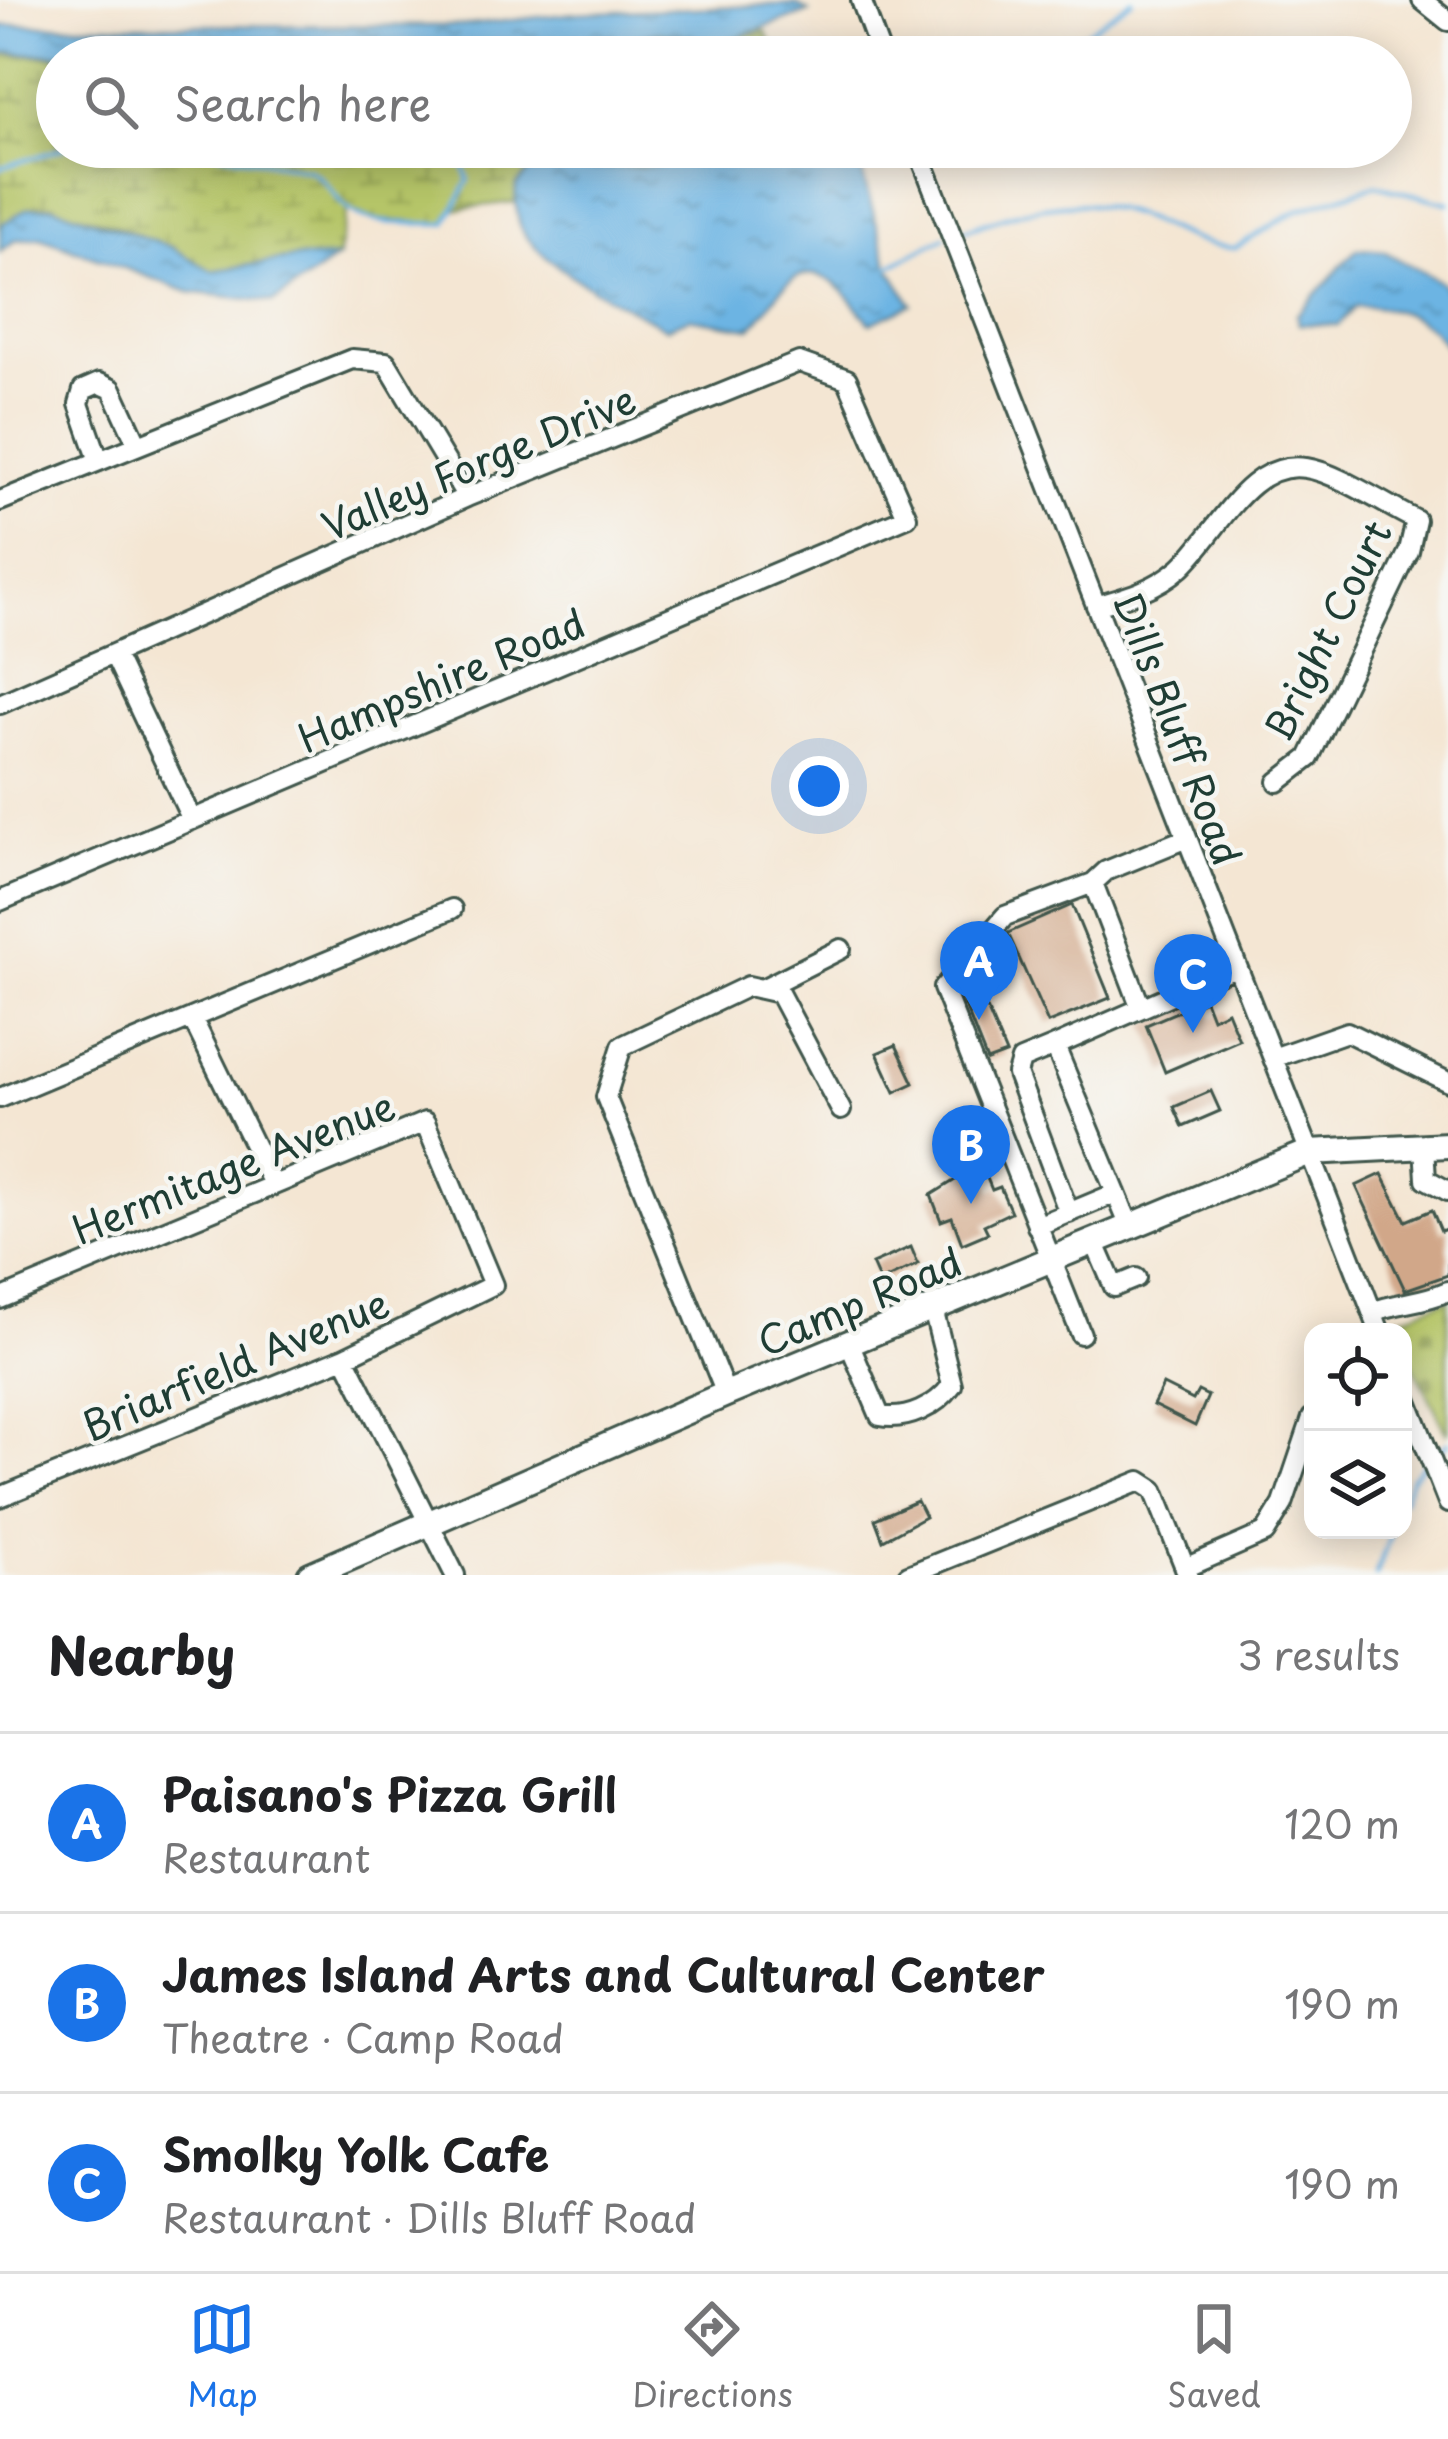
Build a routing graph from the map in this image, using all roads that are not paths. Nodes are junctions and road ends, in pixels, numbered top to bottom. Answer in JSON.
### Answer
{"nodes":[{"id":1,"x":862,"y":0,"type":"edge"},
{"id":2,"x":1422,"y":0,"type":"edge"},
{"id":3,"x":1448,"y":21,"type":"edge"},
{"id":4,"x":875,"y":36,"type":"edge"},
{"id":5,"x":925,"y":168,"type":"edge"},
{"id":6,"x":137,"y":443,"type":"junction"},
{"id":7,"x":98,"y":458,"type":"junction"},
{"id":8,"x":467,"y":497,"type":"junction"},
{"id":9,"x":0,"y":500,"type":"edge"},
{"id":10,"x":908,"y":517,"type":"joint"},
{"id":11,"x":1096,"y":607,"type":"junction"},
{"id":12,"x":116,"y":657,"type":"junction"},
{"id":13,"x":0,"y":704,"type":"edge"},
{"id":14,"x":1279,"y":782,"type":"dead end"},
{"id":15,"x":192,"y":820,"type":"junction"},
{"id":16,"x":1187,"y":838,"type":"junction"},
{"id":17,"x":1093,"y":884,"type":"junction"},
{"id":18,"x":0,"y":901,"type":"edge"},
{"id":19,"x":452,"y":909,"type":"dead end"},
{"id":20,"x":841,"y":949,"type":"dead end"},
{"id":21,"x":1237,"y":966,"type":"junction"},
{"id":22,"x":762,"y":989,"type":"junction"},
{"id":23,"x":1141,"y":1008,"type":"junction"},
{"id":24,"x":193,"y":1020,"type":"junction"},
{"id":25,"x":1055,"y":1046,"type":"junction"},
{"id":26,"x":1273,"y":1058,"type":"junction"},
{"id":27,"x":1448,"y":1082,"type":"edge"},
{"id":28,"x":0,"y":1098,"type":"edge"},
{"id":29,"x":841,"y":1110,"type":"dead end"},
{"id":30,"x":1436,"y":1145,"type":"edge"},
{"id":31,"x":1310,"y":1152,"type":"junction"},
{"id":32,"x":273,"y":1184,"type":"junction"},
{"id":33,"x":1448,"y":1192,"type":"edge"},
{"id":34,"x":1116,"y":1193,"type":"junction"},
{"id":35,"x":1069,"y":1213,"type":"junction"},
{"id":36,"x":1037,"y":1226,"type":"junction"},
{"id":37,"x":1130,"y":1227,"type":"junction"},
{"id":38,"x":1094,"y":1241,"type":"junction"},
{"id":39,"x":1051,"y":1259,"type":"junction"},
{"id":40,"x":1136,"y":1278,"type":"dead end"},
{"id":41,"x":493,"y":1286,"type":"joint"},
{"id":42,"x":1448,"y":1291,"type":"edge"},
{"id":43,"x":0,"y":1299,"type":"edge"},
{"id":44,"x":933,"y":1309,"type":"junction"},
{"id":45,"x":1372,"y":1312,"type":"junction"},
{"id":46,"x":1376,"y":1323,"type":"edge"},
{"id":47,"x":1081,"y":1334,"type":"dead end"},
{"id":48,"x":849,"y":1343,"type":"junction"},
{"id":49,"x":345,"y":1357,"type":"junction"},
{"id":50,"x":726,"y":1394,"type":"junction"},
{"id":51,"x":1412,"y":1411,"type":"edge"},
{"id":52,"x":1307,"y":1431,"type":"edge"},
{"id":53,"x":1446,"y":1494,"type":"edge"},
{"id":54,"x":0,"y":1496,"type":"edge"},
{"id":55,"x":432,"y":1525,"type":"junction"},
{"id":56,"x":1186,"y":1572,"type":"edge"},
{"id":57,"x":310,"y":1575,"type":"edge"},
{"id":58,"x":455,"y":1575,"type":"edge"},
{"id":59,"x":908,"y":1575,"type":"edge"}],
"edges":[{"from":1,"to":4,"type":"street"},
{"from":2,"to":3,"type":"street"},
{"from":5,"to":11,"type":"street","name":"Dills Bluff Road"},
{"from":6,"to":7,"type":"street"},
{"from":6,"to":7,"type":"street"},
{"from":6,"to":8,"type":"street"},
{"from":7,"to":9,"type":"street"},
{"from":8,"to":10,"type":"street","name":"Valley Forge Drive"},
{"from":8,"to":12,"type":"street","name":"Valley Forge Drive"},
{"from":10,"to":15,"type":"street","name":"Hampshire Road"},
{"from":11,"to":14,"type":"street","name":"Bright Court"},
{"from":11,"to":16,"type":"street","name":"Dills Bluff Road"},
{"from":12,"to":13,"type":"street","name":"Valley Forge Drive"},
{"from":12,"to":15,"type":"street"},
{"from":15,"to":18,"type":"street","name":"Hampshire Road"},
{"from":16,"to":17,"type":"street"},
{"from":16,"to":21,"type":"street","name":"Dills Bluff Road"},
{"from":17,"to":23,"type":"street"},
{"from":17,"to":36,"type":"street"},
{"from":19,"to":24,"type":"street"},
{"from":20,"to":22,"type":"street"},
{"from":21,"to":23,"type":"street"},
{"from":21,"to":26,"type":"street","name":"Dills Bluff Road"},
{"from":22,"to":29,"type":"street"},
{"from":22,"to":50,"type":"street"},
{"from":23,"to":25,"type":"street"},
{"from":24,"to":28,"type":"street"},
{"from":24,"to":32,"type":"street"},
{"from":25,"to":34,"type":"street"},
{"from":25,"to":35,"type":"street"},
{"from":26,"to":27,"type":"street"},
{"from":26,"to":31,"type":"street","name":"Dills Bluff Road"},
{"from":30,"to":31,"type":"main road","name":"Camp Road"},
{"from":30,"to":33,"type":"street"},
{"from":31,"to":37,"type":"main road","name":"Camp Road"},
{"from":31,"to":45,"type":"street","name":"Dills Bluff Road"},
{"from":32,"to":41,"type":"street","name":"Hermitage Avenue"},
{"from":32,"to":43,"type":"street","name":"Hermitage Avenue"},
{"from":34,"to":35,"type":"street"},
{"from":34,"to":37,"type":"street"},
{"from":35,"to":36,"type":"street"},
{"from":36,"to":39,"type":"street"},
{"from":37,"to":38,"type":"main road","name":"Camp Road"},
{"from":38,"to":39,"type":"main road","name":"Camp Road"},
{"from":38,"to":40,"type":"street"},
{"from":39,"to":44,"type":"main road","name":"Camp Road"},
{"from":39,"to":47,"type":"street"},
{"from":41,"to":49,"type":"street","name":"Briarfield Avenue"},
{"from":42,"to":45,"type":"street"},
{"from":44,"to":48,"type":"main road","name":"Camp Road"},
{"from":44,"to":48,"type":"street"},
{"from":45,"to":46,"type":"street","name":"Dills Bluff Road"},
{"from":48,"to":50,"type":"main road","name":"Camp Road"},
{"from":49,"to":54,"type":"street","name":"Briarfield Avenue"},
{"from":49,"to":55,"type":"street"},
{"from":50,"to":55,"type":"main road","name":"Camp Road"},
{"from":51,"to":53,"type":"street"},
{"from":52,"to":56,"type":"street"},
{"from":55,"to":57,"type":"main road","name":"Camp Road"},
{"from":55,"to":58,"type":"street"},
{"from":56,"to":59,"type":"street"}]}
